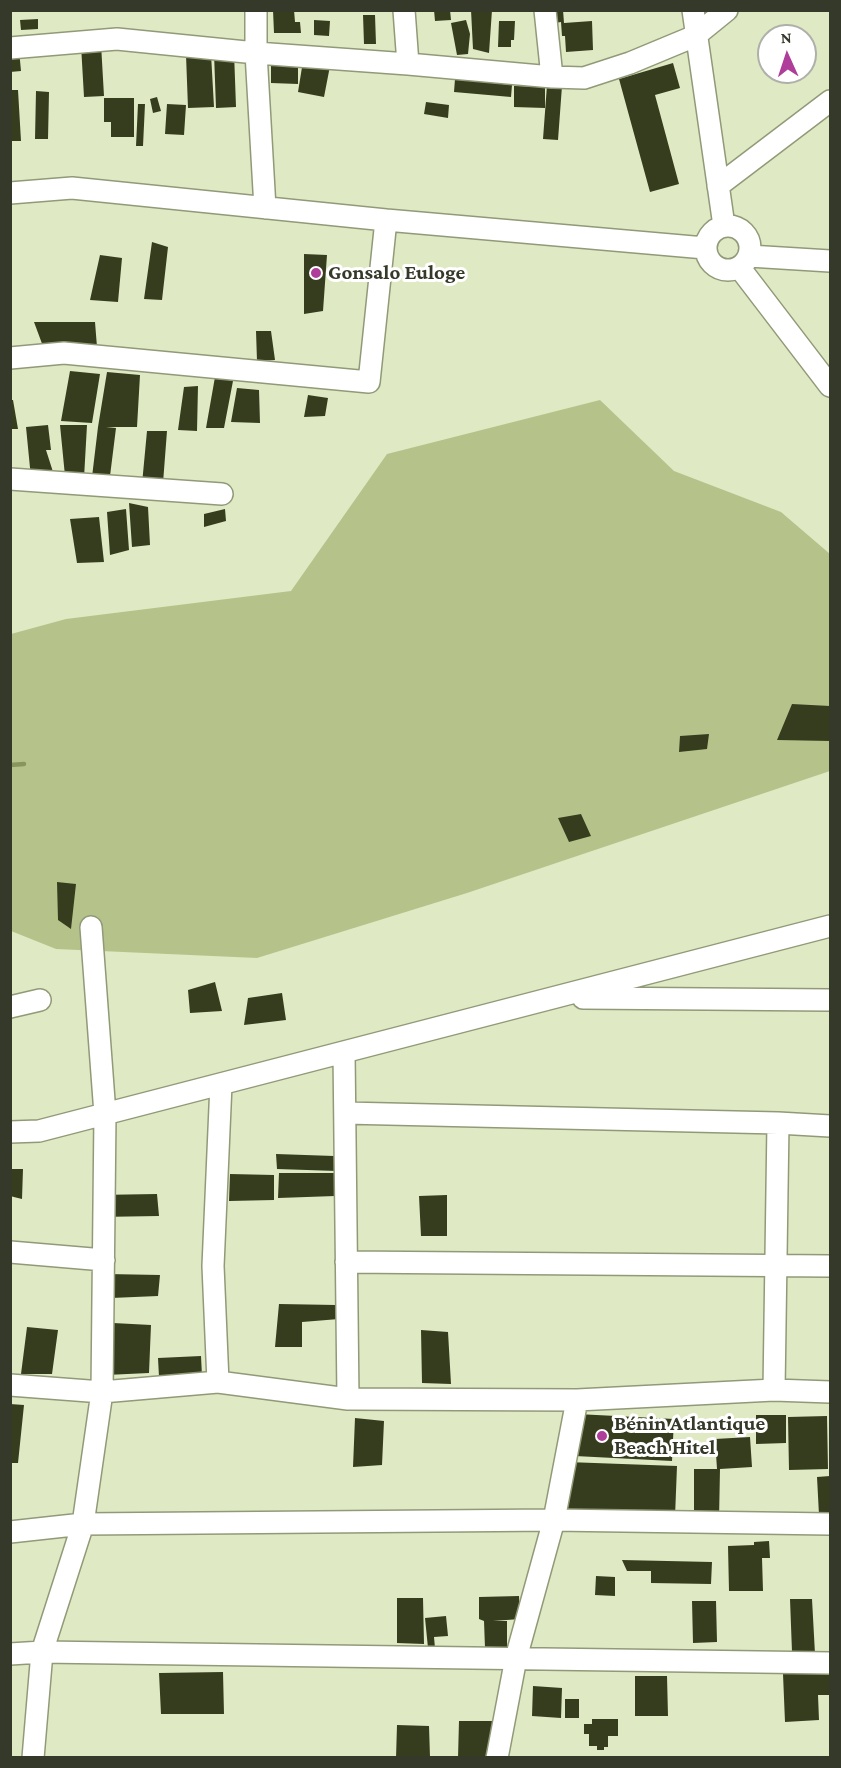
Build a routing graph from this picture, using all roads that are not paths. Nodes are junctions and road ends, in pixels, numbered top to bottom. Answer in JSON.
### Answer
{"nodes":[{"id":1,"x":256,"y":10,"type":"edge"},
{"id":2,"x":404,"y":10,"type":"edge"},
{"id":3,"x":545,"y":10,"type":"edge"},
{"id":4,"x":693,"y":10,"type":"edge"},
{"id":5,"x":727,"y":10,"type":"edge"},
{"id":6,"x":695,"y":36,"type":"junction"},
{"id":7,"x":10,"y":48,"type":"edge"},
{"id":8,"x":256,"y":53,"type":"junction"},
{"id":9,"x":408,"y":64,"type":"junction"},
{"id":10,"x":552,"y":77,"type":"junction"},
{"id":11,"x":831,"y":101,"type":"edge"},
{"id":12,"x":718,"y":186,"type":"junction"},
{"id":13,"x":10,"y":193,"type":"edge"},
{"id":14,"x":265,"y":208,"type":"junction"},
{"id":15,"x":386,"y":220,"type":"junction"},
{"id":16,"x":724,"y":226,"type":"junction"},
{"id":17,"x":705,"y":248,"type":"junction"},
{"id":18,"x":831,"y":261,"type":"edge"},
{"id":19,"x":744,"y":262,"type":"junction"},
{"id":20,"x":10,"y":358,"type":"edge"},
{"id":21,"x":831,"y":386,"type":"edge"},
{"id":22,"x":10,"y":479,"type":"edge"},
{"id":23,"x":222,"y":494,"type":"dead end"},
{"id":24,"x":831,"y":926,"type":"edge"},
{"id":25,"x":91,"y":927,"type":"dead end"},
{"id":26,"x":552,"y":998,"type":"junction"},
{"id":27,"x":40,"y":1000,"type":"dead end"},
{"id":28,"x":831,"y":1000,"type":"edge"},
{"id":29,"x":10,"y":1007,"type":"edge"},
{"id":30,"x":344,"y":1052,"type":"junction"},
{"id":31,"x":221,"y":1084,"type":"junction"},
{"id":32,"x":345,"y":1113,"type":"junction"},
{"id":33,"x":105,"y":1114,"type":"junction"},
{"id":34,"x":778,"y":1123,"type":"junction"},
{"id":35,"x":831,"y":1126,"type":"edge"},
{"id":36,"x":10,"y":1132,"type":"edge"},
{"id":37,"x":10,"y":1252,"type":"edge"},
{"id":38,"x":104,"y":1260,"type":"junction"},
{"id":39,"x":346,"y":1262,"type":"junction"},
{"id":40,"x":776,"y":1266,"type":"junction"},
{"id":41,"x":831,"y":1266,"type":"edge"},
{"id":42,"x":218,"y":1382,"type":"junction"},
{"id":43,"x":10,"y":1385,"type":"edge"},
{"id":44,"x":774,"y":1390,"type":"junction"},
{"id":45,"x":102,"y":1392,"type":"junction"},
{"id":46,"x":831,"y":1392,"type":"edge"},
{"id":47,"x":348,"y":1399,"type":"junction"},
{"id":48,"x":577,"y":1400,"type":"junction"},
{"id":49,"x":554,"y":1520,"type":"junction"},
{"id":50,"x":83,"y":1524,"type":"junction"},
{"id":51,"x":831,"y":1524,"type":"edge"},
{"id":52,"x":10,"y":1532,"type":"edge"},
{"id":53,"x":42,"y":1652,"type":"junction"},
{"id":54,"x":10,"y":1654,"type":"edge"},
{"id":55,"x":516,"y":1658,"type":"junction"},
{"id":56,"x":831,"y":1663,"type":"edge"},
{"id":57,"x":33,"y":1758,"type":"edge"},
{"id":58,"x":497,"y":1758,"type":"edge"}],
"edges":[{"from":1,"to":8,"type":"street"},
{"from":2,"to":9,"type":"street"},
{"from":3,"to":10,"type":"street"},
{"from":4,"to":6,"type":"street"},
{"from":5,"to":6,"type":"street"},
{"from":6,"to":10,"type":"street"},
{"from":6,"to":12,"type":"street"},
{"from":7,"to":8,"type":"street"},
{"from":8,"to":9,"type":"street"},
{"from":8,"to":14,"type":"street"},
{"from":9,"to":10,"type":"street"},
{"from":11,"to":12,"type":"street"},
{"from":12,"to":16,"type":"street"},
{"from":13,"to":14,"type":"street"},
{"from":14,"to":15,"type":"street"},
{"from":15,"to":17,"type":"street"},
{"from":15,"to":20,"type":"street"},
{"from":16,"to":17,"type":"street"},
{"from":16,"to":19,"type":"street"},
{"from":17,"to":19,"type":"street"},
{"from":18,"to":19,"type":"street"},
{"from":19,"to":21,"type":"street"},
{"from":22,"to":23,"type":"street"},
{"from":24,"to":26,"type":"street"},
{"from":25,"to":33,"type":"street"},
{"from":26,"to":28,"type":"street"},
{"from":26,"to":30,"type":"street"},
{"from":27,"to":29,"type":"street"},
{"from":30,"to":31,"type":"street"},
{"from":30,"to":32,"type":"street"},
{"from":31,"to":33,"type":"street"},
{"from":31,"to":42,"type":"street"},
{"from":32,"to":34,"type":"street"},
{"from":32,"to":39,"type":"street"},
{"from":33,"to":36,"type":"street"},
{"from":33,"to":38,"type":"street"},
{"from":34,"to":35,"type":"street"},
{"from":34,"to":40,"type":"street"},
{"from":37,"to":38,"type":"street"},
{"from":38,"to":45,"type":"street"},
{"from":39,"to":40,"type":"street"},
{"from":39,"to":47,"type":"street"},
{"from":40,"to":41,"type":"street"},
{"from":40,"to":44,"type":"street"},
{"from":42,"to":45,"type":"street"},
{"from":42,"to":47,"type":"street"},
{"from":43,"to":45,"type":"street"},
{"from":44,"to":46,"type":"street"},
{"from":44,"to":48,"type":"street"},
{"from":45,"to":50,"type":"street"},
{"from":47,"to":48,"type":"street"},
{"from":48,"to":49,"type":"street"},
{"from":49,"to":50,"type":"street"},
{"from":49,"to":51,"type":"street"},
{"from":49,"to":55,"type":"street"},
{"from":50,"to":52,"type":"street"},
{"from":50,"to":53,"type":"street"},
{"from":53,"to":54,"type":"street"},
{"from":53,"to":55,"type":"street"},
{"from":53,"to":57,"type":"street"},
{"from":55,"to":56,"type":"street"},
{"from":55,"to":58,"type":"street"}]}
